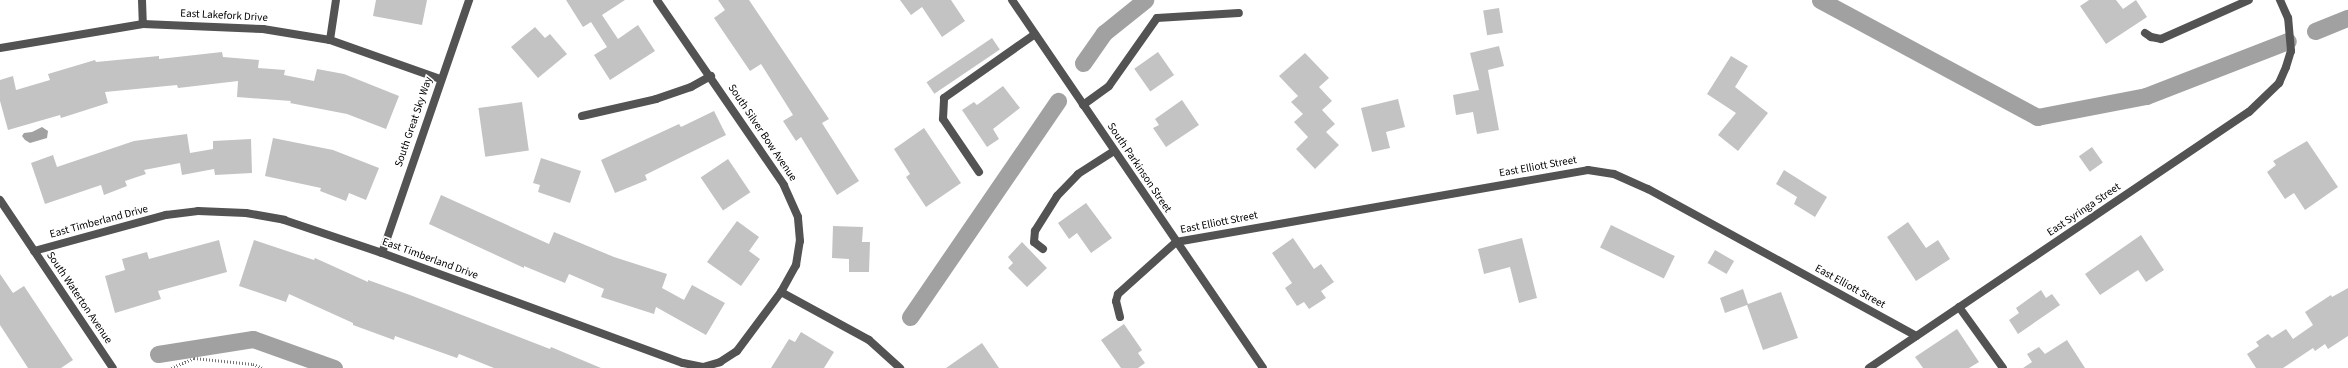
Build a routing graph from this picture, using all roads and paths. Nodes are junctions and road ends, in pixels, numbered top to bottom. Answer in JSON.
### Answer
{"nodes":[{"id":1,"x":142,"y":0,"type":"edge"},
{"id":2,"x":336,"y":0,"type":"edge"},
{"id":3,"x":469,"y":0,"type":"edge"},
{"id":4,"x":657,"y":0,"type":"edge"},
{"id":5,"x":1012,"y":0,"type":"edge"},
{"id":6,"x":2249,"y":0,"type":"edge"},
{"id":7,"x":2280,"y":0,"type":"edge"},
{"id":8,"x":1239,"y":13,"type":"dead end"},
{"id":9,"x":143,"y":24,"type":"junction"},
{"id":10,"x":2145,"y":33,"type":"dead end"},
{"id":11,"x":1034,"y":34,"type":"junction"},
{"id":12,"x":330,"y":40,"type":"junction"},
{"id":13,"x":0,"y":48,"type":"edge"},
{"id":14,"x":710,"y":76,"type":"junction"},
{"id":15,"x":440,"y":79,"type":"junction"},
{"id":16,"x":1083,"y":105,"type":"junction"},
{"id":17,"x":582,"y":116,"type":"dead end"},
{"id":18,"x":1114,"y":151,"type":"junction"},
{"id":19,"x":979,"y":172,"type":"dead end"},
{"id":20,"x":0,"y":200,"type":"edge"},
{"id":21,"x":1176,"y":242,"type":"junction"},
{"id":22,"x":1043,"y":249,"type":"dead end"},
{"id":23,"x":34,"y":251,"type":"junction"},
{"id":24,"x":382,"y":252,"type":"junction"},
{"id":25,"x":781,"y":292,"type":"junction"},
{"id":26,"x":1959,"y":307,"type":"junction"},
{"id":27,"x":1120,"y":317,"type":"dead end"},
{"id":28,"x":1916,"y":336,"type":"junction"},
{"id":29,"x":112,"y":368,"type":"edge"},
{"id":30,"x":171,"y":368,"type":"edge"},
{"id":31,"x":263,"y":368,"type":"edge"},
{"id":32,"x":900,"y":368,"type":"edge"},
{"id":33,"x":1262,"y":368,"type":"edge"},
{"id":34,"x":1869,"y":368,"type":"edge"},
{"id":35,"x":2002,"y":368,"type":"edge"}],
"edges":[{"from":1,"to":9,"type":"street"},
{"from":2,"to":12,"type":"street"},
{"from":3,"to":15,"type":"street","name":"South Great Sky Way"},
{"from":4,"to":14,"type":"street","name":"South Silver Bow Avenue"},
{"from":5,"to":11,"type":"street","name":"South Parkinson Street"},
{"from":6,"to":10,"type":"street"},
{"from":7,"to":26,"type":"street","name":"East Syringa Street"},
{"from":8,"to":16,"type":"street"},
{"from":9,"to":12,"type":"street","name":"East Lakefork Drive"},
{"from":9,"to":13,"type":"street","name":"East Lakefork Drive"},
{"from":11,"to":16,"type":"street","name":"South Parkinson Street"},
{"from":11,"to":19,"type":"street"},
{"from":12,"to":15,"type":"street","name":"East Lakefork Drive"},
{"from":14,"to":17,"type":"street"},
{"from":14,"to":25,"type":"street","name":"South Silver Bow Avenue"},
{"from":15,"to":24,"type":"street","name":"South Great Sky Way"},
{"from":16,"to":18,"type":"street","name":"South Parkinson Street"},
{"from":18,"to":21,"type":"street","name":"South Parkinson Street"},
{"from":18,"to":22,"type":"street"},
{"from":20,"to":23,"type":"street","name":"South Waterton Avenue"},
{"from":21,"to":27,"type":"street"},
{"from":21,"to":28,"type":"street","name":"East Elliott Street"},
{"from":21,"to":33,"type":"street","name":"South Parkinson Street"},
{"from":23,"to":24,"type":"street","name":"East Timberland Drive"},
{"from":23,"to":29,"type":"street","name":"South Waterton Avenue"},
{"from":24,"to":25,"type":"street","name":"East Timberland Drive"},
{"from":25,"to":32,"type":"street"},
{"from":26,"to":28,"type":"street","name":"East Syringa Street"},
{"from":26,"to":35,"type":"street"},
{"from":28,"to":34,"type":"street","name":"East Syringa Street"},
{"from":30,"to":31,"type":"path"}]}
